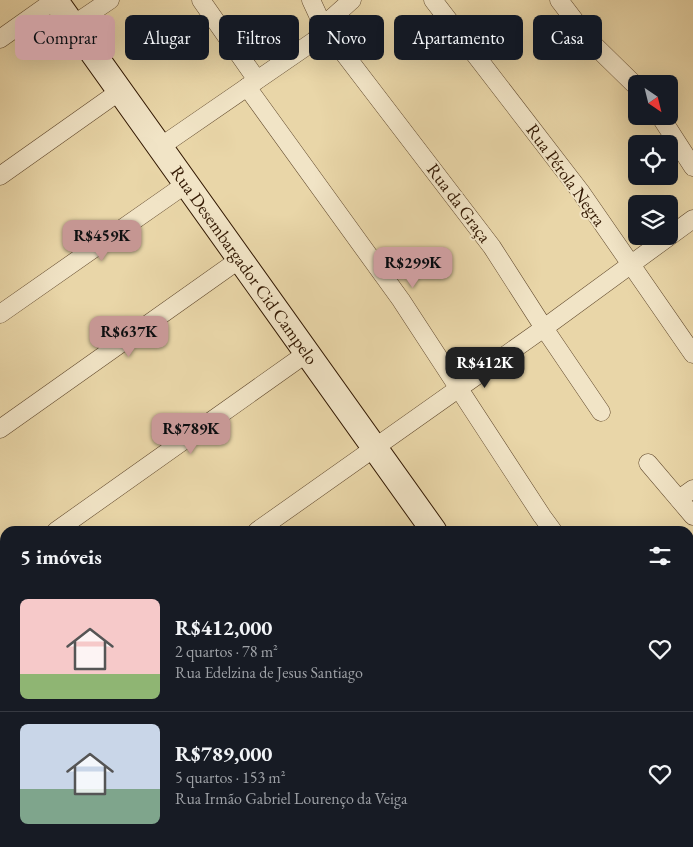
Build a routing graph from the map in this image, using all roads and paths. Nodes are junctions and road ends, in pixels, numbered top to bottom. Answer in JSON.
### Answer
{"nodes":[{"id":1,"x":55,"y":0,"type":"edge"},
{"id":2,"x":110,"y":0,"type":"edge"},
{"id":3,"x":201,"y":0,"type":"edge"},
{"id":4,"x":311,"y":0,"type":"edge"},
{"id":5,"x":352,"y":0,"type":"edge"},
{"id":6,"x":433,"y":0,"type":"edge"},
{"id":7,"x":560,"y":0,"type":"edge"},
{"id":8,"x":66,"y":15,"type":"edge"},
{"id":9,"x":88,"y":15,"type":"edge"},
{"id":10,"x":318,"y":15,"type":"edge"},
{"id":11,"x":335,"y":15,"type":"edge"},
{"id":12,"x":0,"y":39,"type":"edge"},
{"id":13,"x":309,"y":44,"type":"edge"},
{"id":14,"x":98,"y":60,"type":"edge"},
{"id":15,"x":349,"y":60,"type":"edge"},
{"id":16,"x":628,"y":78,"type":"edge"},
{"id":17,"x":252,"y":84,"type":"junction"},
{"id":18,"x":120,"y":91,"type":"junction"},
{"id":19,"x":666,"y":125,"type":"edge"},
{"id":20,"x":160,"y":147,"type":"junction"},
{"id":21,"x":693,"y":167,"type":"edge"},
{"id":22,"x":0,"y":176,"type":"edge"},
{"id":23,"x":186,"y":184,"type":"junction"},
{"id":24,"x":693,"y":219,"type":"edge"},
{"id":25,"x":240,"y":259,"type":"junction"},
{"id":26,"x":630,"y":265,"type":"junction"},
{"id":27,"x":0,"y":314,"type":"edge"},
{"id":28,"x":544,"y":328,"type":"junction"},
{"id":29,"x":307,"y":353,"type":"junction"},
{"id":30,"x":693,"y":354,"type":"edge"},
{"id":31,"x":459,"y":388,"type":"junction"},
{"id":32,"x":601,"y":412,"type":"dead end"},
{"id":33,"x":0,"y":429,"type":"edge"},
{"id":34,"x":375,"y":448,"type":"junction"},
{"id":35,"x":648,"y":463,"type":"dead end"},
{"id":36,"x":686,"y":494,"type":"edge"},
{"id":37,"x":693,"y":516,"type":"edge"},
{"id":38,"x":63,"y":526,"type":"edge"},
{"id":39,"x":263,"y":526,"type":"edge"},
{"id":40,"x":430,"y":526,"type":"edge"},
{"id":41,"x":549,"y":526,"type":"edge"}],
"edges":[{"from":1,"to":8,"type":"street","name":"Rua Desembargador Cid Campelo"},
{"from":1,"to":12,"type":"street"},
{"from":2,"to":9,"type":"street"},
{"from":3,"to":17,"type":"street"},
{"from":4,"to":10,"type":"street","name":"Rua da Graça"},
{"from":5,"to":11,"type":"street"},
{"from":6,"to":26,"type":"street","name":"Rua Pérola Negra"},
{"from":7,"to":16,"type":"street"},
{"from":13,"to":17,"type":"street"},
{"from":14,"to":18,"type":"street","name":"Rua Desembargador Cid Campelo"},
{"from":15,"to":28,"type":"street","name":"Rua da Graça"},
{"from":17,"to":20,"type":"street"},
{"from":17,"to":31,"type":"street"},
{"from":18,"to":20,"type":"street","name":"Rua Desembargador Cid Campelo"},
{"from":18,"to":22,"type":"street"},
{"from":19,"to":21,"type":"street"},
{"from":20,"to":23,"type":"street","name":"Rua Desembargador Cid Campelo"},
{"from":23,"to":25,"type":"street","name":"Rua Desembargador Cid Campelo"},
{"from":23,"to":27,"type":"street"},
{"from":24,"to":26,"type":"street"},
{"from":25,"to":29,"type":"street","name":"Rua Desembargador Cid Campelo"},
{"from":25,"to":33,"type":"street"},
{"from":26,"to":28,"type":"street"},
{"from":26,"to":30,"type":"street","name":"Rua Pérola Negra"},
{"from":28,"to":31,"type":"street"},
{"from":28,"to":32,"type":"street","name":"Rua da Graça"},
{"from":29,"to":34,"type":"street","name":"Rua Desembargador Cid Campelo"},
{"from":29,"to":38,"type":"street"},
{"from":31,"to":34,"type":"street"},
{"from":31,"to":41,"type":"street"},
{"from":34,"to":39,"type":"street"},
{"from":34,"to":40,"type":"street","name":"Rua Desembargador Cid Campelo"},
{"from":35,"to":36,"type":"street"},
{"from":36,"to":37,"type":"street"}]}
